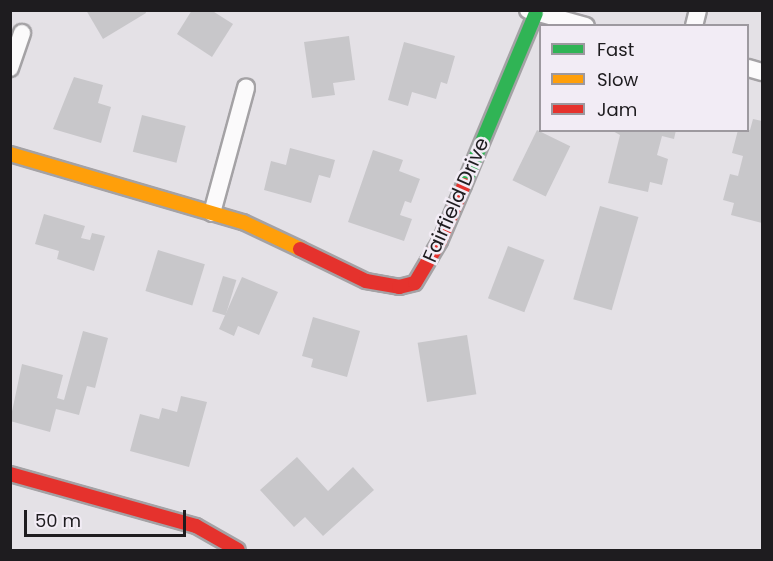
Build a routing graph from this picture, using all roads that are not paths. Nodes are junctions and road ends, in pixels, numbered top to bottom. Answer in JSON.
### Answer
{"nodes":[{"id":1,"x":532,"y":12,"type":"edge"},
{"id":2,"x":578,"y":24,"type":"edge"},
{"id":3,"x":22,"y":33,"type":"dead end"},
{"id":4,"x":10,"y":68,"type":"edge"},
{"id":5,"x":246,"y":88,"type":"dead end"},
{"id":6,"x":10,"y":154,"type":"edge"},
{"id":7,"x":212,"y":213,"type":"junction"},
{"id":8,"x":10,"y":474,"type":"edge"},
{"id":9,"x":238,"y":550,"type":"edge"}],
"edges":[{"from":1,"to":2,"type":"street"},
{"from":1,"to":7,"type":"street","name":"Fairfield Drive"},
{"from":3,"to":4,"type":"street"},
{"from":5,"to":7,"type":"street"},
{"from":6,"to":7,"type":"street","name":"Fairfield Drive"},
{"from":8,"to":9,"type":"street"}]}
